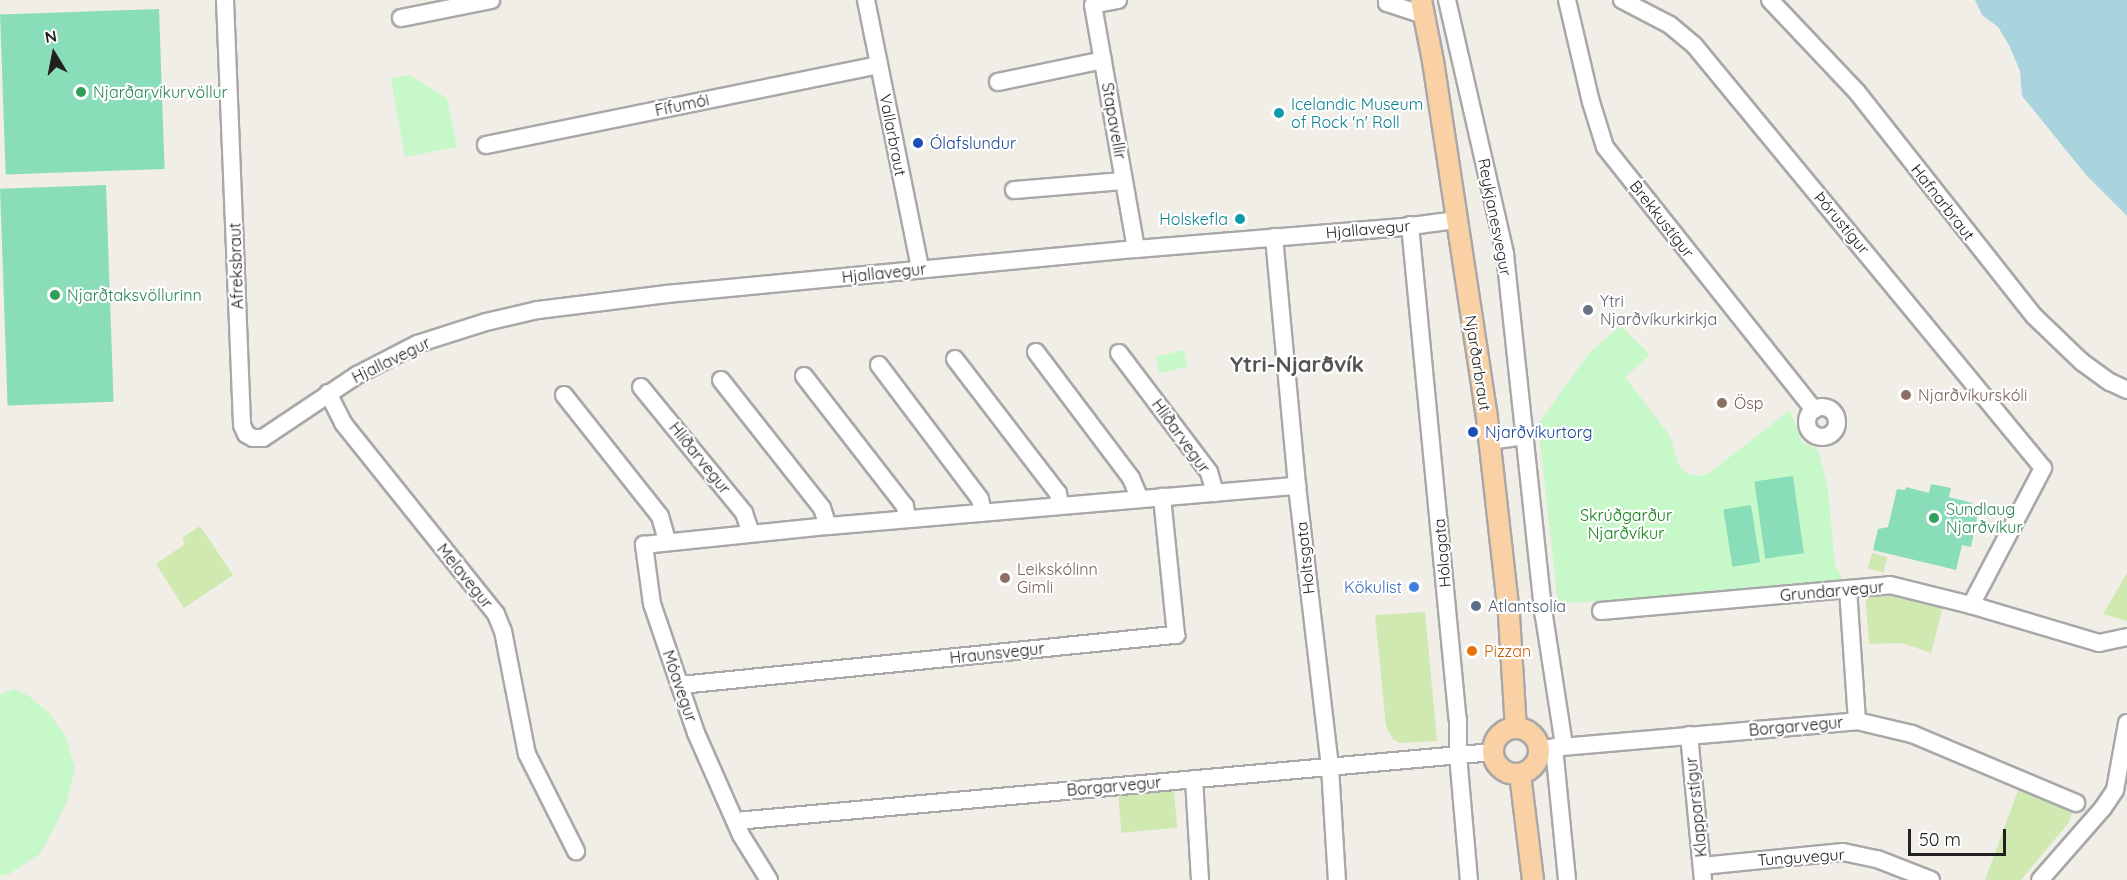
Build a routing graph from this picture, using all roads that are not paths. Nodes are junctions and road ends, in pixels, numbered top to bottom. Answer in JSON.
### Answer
{"nodes":[{"id":1,"x":225,"y":0,"type":"edge"},
{"id":2,"x":491,"y":0,"type":"edge"},
{"id":3,"x":866,"y":0,"type":"edge"},
{"id":4,"x":1118,"y":0,"type":"edge"},
{"id":5,"x":1387,"y":0,"type":"edge"},
{"id":6,"x":1447,"y":0,"type":"edge"},
{"id":7,"x":1568,"y":0,"type":"edge"},
{"id":8,"x":1622,"y":0,"type":"edge"},
{"id":9,"x":1770,"y":0,"type":"edge"},
{"id":10,"x":1423,"y":7,"type":"edge"},
{"id":11,"x":401,"y":18,"type":"dead end"},
{"id":12,"x":1103,"y":60,"type":"junction"},
{"id":13,"x":879,"y":65,"type":"junction"},
{"id":14,"x":998,"y":82,"type":"dead end"},
{"id":15,"x":486,"y":145,"type":"dead end"},
{"id":16,"x":1124,"y":181,"type":"junction"},
{"id":17,"x":1014,"y":190,"type":"dead end"},
{"id":18,"x":1456,"y":220,"type":"junction"},
{"id":19,"x":1410,"y":225,"type":"junction"},
{"id":20,"x":1274,"y":237,"type":"junction"},
{"id":21,"x":1136,"y":249,"type":"junction"},
{"id":22,"x":920,"y":269,"type":"junction"},
{"id":23,"x":1036,"y":352,"type":"dead end"},
{"id":24,"x":1119,"y":352,"type":"dead end"},
{"id":25,"x":955,"y":359,"type":"dead end"},
{"id":26,"x":879,"y":365,"type":"dead end"},
{"id":27,"x":804,"y":376,"type":"dead end"},
{"id":28,"x":721,"y":380,"type":"dead end"},
{"id":29,"x":641,"y":387,"type":"dead end"},
{"id":30,"x":2127,"y":390,"type":"edge"},
{"id":31,"x":328,"y":393,"type":"junction"},
{"id":32,"x":564,"y":395,"type":"dead end"},
{"id":33,"x":1814,"y":410,"type":"dead end"},
{"id":34,"x":1526,"y":436,"type":"junction"},
{"id":35,"x":1489,"y":441,"type":"junction"},
{"id":36,"x":1297,"y":486,"type":"junction"},
{"id":37,"x":1215,"y":493,"type":"junction"},
{"id":38,"x":1162,"y":497,"type":"junction"},
{"id":39,"x":1140,"y":499,"type":"junction"},
{"id":40,"x":1060,"y":506,"type":"junction"},
{"id":41,"x":983,"y":513,"type":"junction"},
{"id":42,"x":907,"y":519,"type":"junction"},
{"id":43,"x":828,"y":526,"type":"junction"},
{"id":44,"x":751,"y":534,"type":"junction"},
{"id":45,"x":667,"y":541,"type":"junction"},
{"id":46,"x":644,"y":545,"type":"joint"},
{"id":47,"x":1848,"y":589,"type":"junction"},
{"id":48,"x":1971,"y":604,"type":"junction"},
{"id":49,"x":1600,"y":611,"type":"dead end"},
{"id":50,"x":2127,"y":637,"type":"edge"},
{"id":51,"x":681,"y":685,"type":"junction"},
{"id":52,"x":1857,"y":721,"type":"junction"},
{"id":53,"x":2127,"y":723,"type":"edge"},
{"id":54,"x":1516,"y":728,"type":"junction"},
{"id":55,"x":1689,"y":735,"type":"junction"},
{"id":56,"x":1552,"y":747,"type":"junction"},
{"id":57,"x":1493,"y":752,"type":"junction"},
{"id":58,"x":1458,"y":755,"type":"junction"},
{"id":59,"x":1330,"y":767,"type":"junction"},
{"id":60,"x":1520,"y":774,"type":"junction"},
{"id":61,"x":1194,"y":779,"type":"junction"},
{"id":62,"x":2076,"y":803,"type":"dead end"},
{"id":63,"x":736,"y":821,"type":"junction"},
{"id":64,"x":576,"y":851,"type":"dead end"},
{"id":65,"x":1703,"y":873,"type":"edge"},
{"id":66,"x":769,"y":880,"type":"edge"},
{"id":67,"x":1200,"y":880,"type":"edge"},
{"id":68,"x":1337,"y":880,"type":"edge"},
{"id":69,"x":1469,"y":880,"type":"edge"},
{"id":70,"x":1533,"y":880,"type":"edge"},
{"id":71,"x":1567,"y":880,"type":"edge"},
{"id":72,"x":1931,"y":880,"type":"edge"},
{"id":73,"x":2040,"y":880,"type":"edge"}],
"edges":[{"from":1,"to":31,"type":"street","name":"Afreksbraut"},
{"from":2,"to":11,"type":"street"},
{"from":3,"to":13,"type":"street","name":"Vallarbraut"},
{"from":4,"to":12,"type":"street","name":"Stapavellir"},
{"from":5,"to":10,"type":"street"},
{"from":6,"to":34,"type":"street","name":"Reykjanesvegur"},
{"from":7,"to":33,"type":"street","name":"Brekkustígur"},
{"from":8,"to":48,"type":"street","name":"Þórustígur"},
{"from":9,"to":30,"type":"street","name":"Hafnarbraut"},
{"from":10,"to":18,"type":"main road","name":"Njarðarbraut"},
{"from":12,"to":14,"type":"street","name":"Stapavellir"},
{"from":12,"to":16,"type":"street","name":"Stapavellir"},
{"from":13,"to":15,"type":"street","name":"Fífumói"},
{"from":13,"to":22,"type":"street","name":"Vallarbraut"},
{"from":16,"to":17,"type":"street","name":"Stapavellir"},
{"from":16,"to":21,"type":"street","name":"Stapavellir"},
{"from":18,"to":19,"type":"street","name":"Hjallavegur"},
{"from":18,"to":35,"type":"main road","name":"Njarðarbraut"},
{"from":19,"to":20,"type":"street","name":"Hjallavegur"},
{"from":19,"to":58,"type":"street","name":"Hólagata"},
{"from":20,"to":21,"type":"street","name":"Hjallavegur"},
{"from":20,"to":36,"type":"street","name":"Holtsgata"},
{"from":21,"to":22,"type":"street","name":"Hjallavegur"},
{"from":22,"to":31,"type":"street","name":"Hjallavegur"},
{"from":23,"to":39,"type":"street"},
{"from":24,"to":37,"type":"street","name":"Hlíðarvegur"},
{"from":25,"to":40,"type":"street"},
{"from":26,"to":41,"type":"street"},
{"from":27,"to":42,"type":"street"},
{"from":28,"to":43,"type":"street"},
{"from":29,"to":44,"type":"street","name":"Hlíðarvegur"},
{"from":31,"to":64,"type":"street","name":"Melavegur"},
{"from":32,"to":45,"type":"street"},
{"from":34,"to":35,"type":"street"},
{"from":34,"to":56,"type":"street","name":"Reykjanesvegur"},
{"from":35,"to":54,"type":"main road","name":"Njarðarbraut"},
{"from":36,"to":37,"type":"street","name":"Hlíðarvegur"},
{"from":36,"to":59,"type":"street","name":"Holtsgata"},
{"from":37,"to":38,"type":"street","name":"Hlíðarvegur"},
{"from":38,"to":39,"type":"street","name":"Hlíðarvegur"},
{"from":38,"to":51,"type":"street","name":"Hraunsvegur"},
{"from":39,"to":40,"type":"street","name":"Hlíðarvegur"},
{"from":40,"to":41,"type":"street","name":"Hlíðarvegur"},
{"from":41,"to":42,"type":"street","name":"Hlíðarvegur"},
{"from":42,"to":43,"type":"street","name":"Hlíðarvegur"},
{"from":43,"to":44,"type":"street","name":"Hlíðarvegur"},
{"from":44,"to":45,"type":"street","name":"Hlíðarvegur"},
{"from":45,"to":46,"type":"street","name":"Hlíðarvegur"},
{"from":46,"to":51,"type":"street","name":"Móavegur"},
{"from":47,"to":48,"type":"street","name":"Grundarvegur"},
{"from":47,"to":49,"type":"street","name":"Grundarvegur"},
{"from":47,"to":52,"type":"street"},
{"from":48,"to":50,"type":"street","name":"Grundarvegur"},
{"from":51,"to":63,"type":"street","name":"Móavegur"},
{"from":52,"to":55,"type":"street","name":"Borgarvegur"},
{"from":52,"to":62,"type":"street","name":"Borgarvegur"},
{"from":53,"to":73,"type":"street"},
{"from":54,"to":56,"type":"main road"},
{"from":54,"to":57,"type":"main road"},
{"from":55,"to":56,"type":"street","name":"Borgarvegur"},
{"from":55,"to":65,"type":"street","name":"Klapparstígur"},
{"from":56,"to":60,"type":"main road"},
{"from":56,"to":71,"type":"street","name":"Reykjanesvegur"},
{"from":57,"to":58,"type":"street","name":"Borgarvegur"},
{"from":57,"to":60,"type":"main road"},
{"from":58,"to":59,"type":"street","name":"Borgarvegur"},
{"from":58,"to":69,"type":"street","name":"Hólagata"},
{"from":59,"to":61,"type":"street","name":"Borgarvegur"},
{"from":59,"to":68,"type":"street","name":"Holtsgata"},
{"from":60,"to":70,"type":"main road"},
{"from":61,"to":63,"type":"street","name":"Borgarvegur"},
{"from":61,"to":67,"type":"street"},
{"from":63,"to":66,"type":"street","name":"Móavegur"},
{"from":65,"to":72,"type":"street","name":"Tunguvegur"}]}
